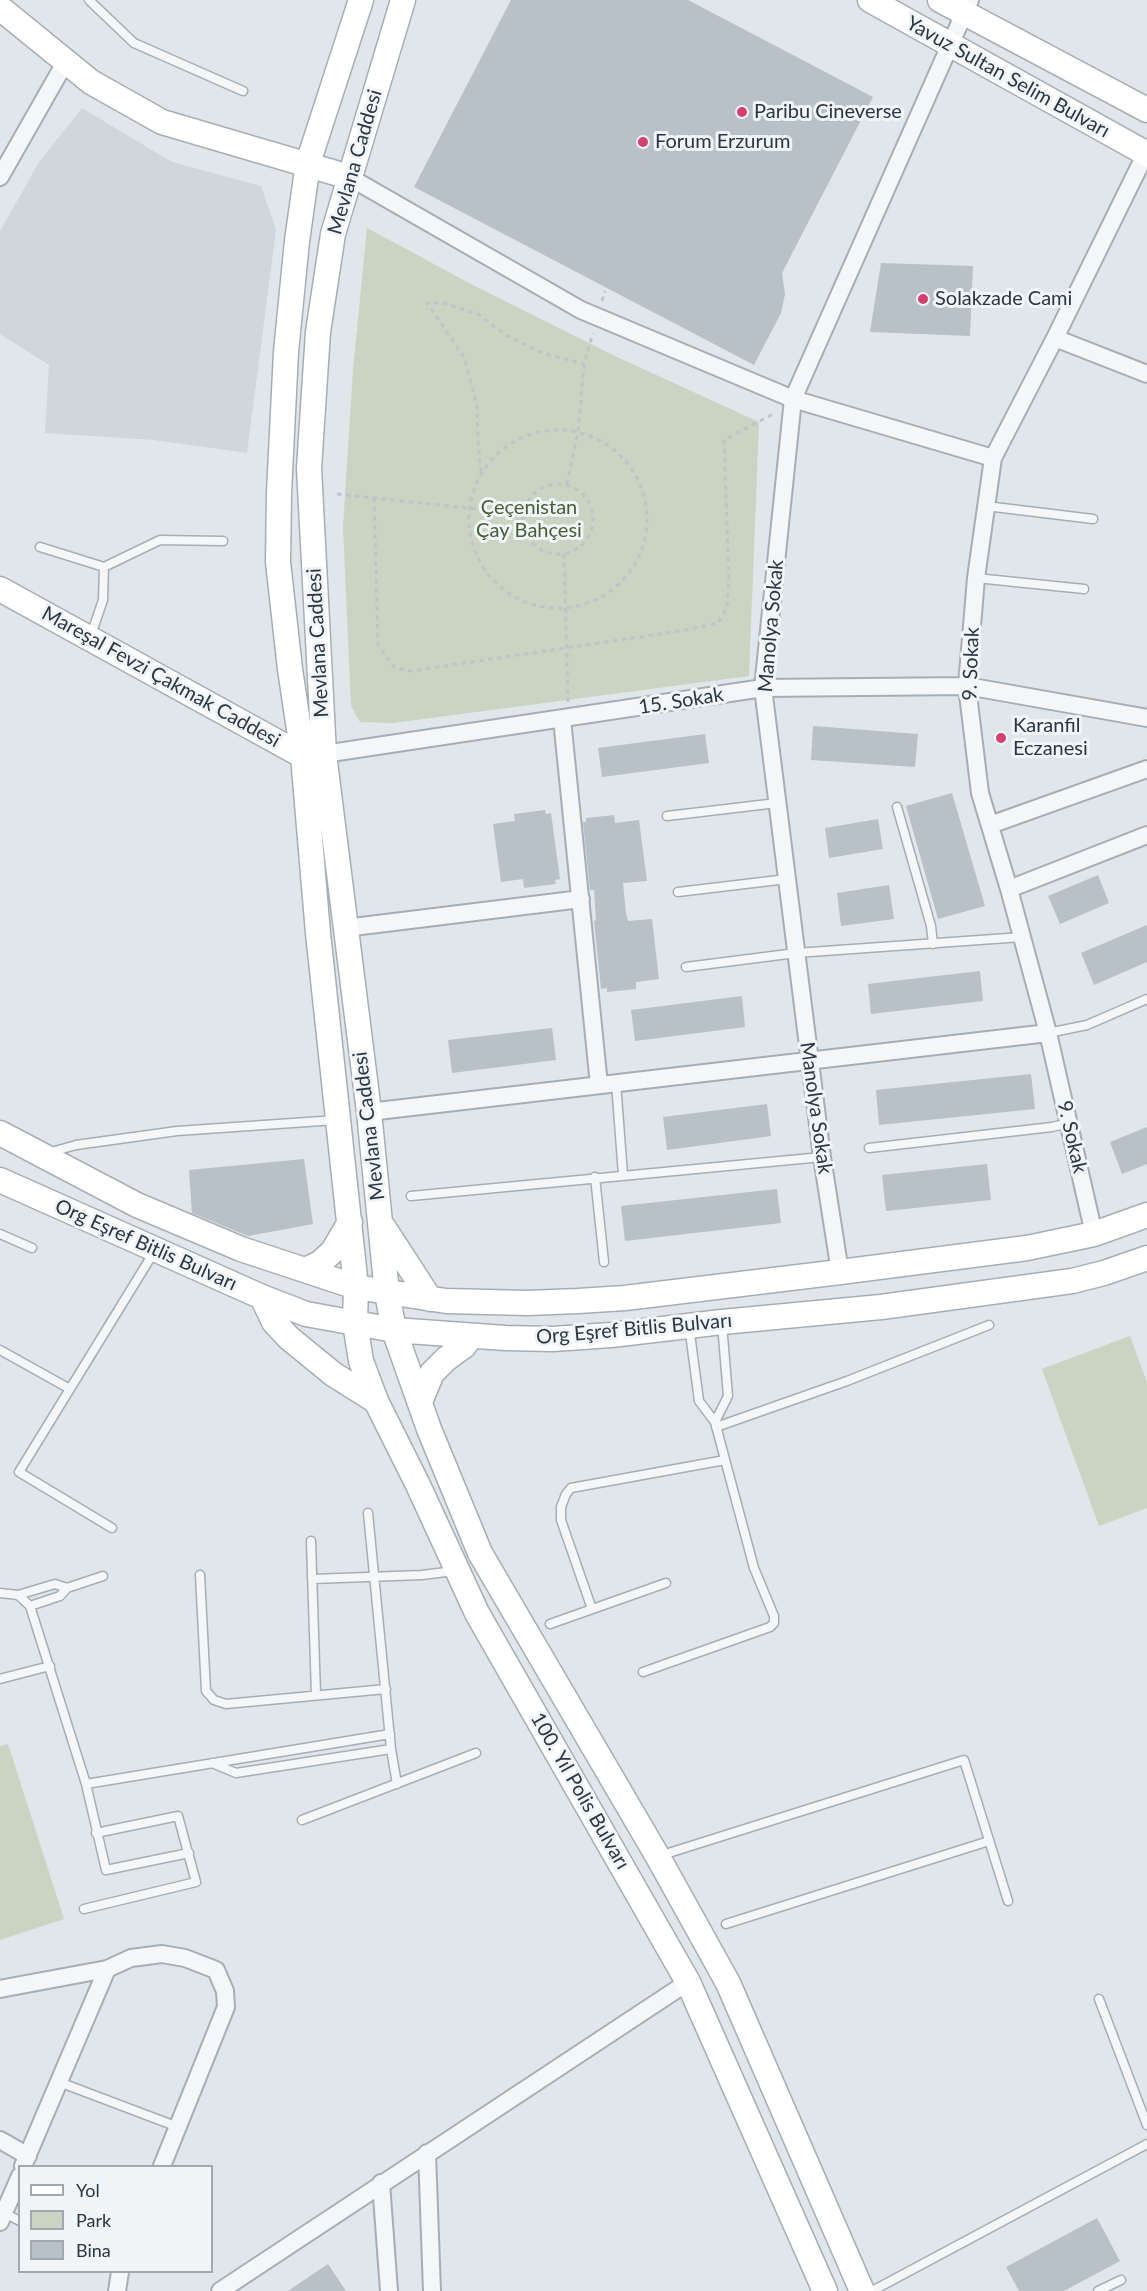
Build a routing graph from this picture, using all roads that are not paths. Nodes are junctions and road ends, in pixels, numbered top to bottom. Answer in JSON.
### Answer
{"nodes":[{"id":1,"x":89,"y":0,"type":"edge"},
{"id":2,"x":361,"y":0,"type":"edge"},
{"id":3,"x":403,"y":0,"type":"edge"},
{"id":4,"x":870,"y":0,"type":"edge"},
{"id":5,"x":940,"y":0,"type":"edge"},
{"id":6,"x":967,"y":7,"type":"edge"},
{"id":7,"x":6,"y":9,"type":"edge"},
{"id":8,"x":951,"y":46,"type":"junction"},
{"id":9,"x":66,"y":61,"type":"junction"},
{"id":10,"x":243,"y":91,"type":"dead end"},
{"id":11,"x":1147,"y":110,"type":"edge"},
{"id":12,"x":1146,"y":154,"type":"edge"},
{"id":13,"x":308,"y":163,"type":"junction"},
{"id":14,"x":0,"y":177,"type":"edge"},
{"id":15,"x":349,"y":177,"type":"junction"},
{"id":16,"x":1055,"y":338,"type":"junction"},
{"id":17,"x":1147,"y":374,"type":"edge"},
{"id":18,"x":792,"y":403,"type":"junction"},
{"id":19,"x":993,"y":458,"type":"junction"},
{"id":20,"x":986,"y":506,"type":"junction"},
{"id":21,"x":1093,"y":519,"type":"dead end"},
{"id":22,"x":223,"y":541,"type":"dead end"},
{"id":23,"x":40,"y":546,"type":"dead end"},
{"id":24,"x":104,"y":567,"type":"junction"},
{"id":25,"x":976,"y":578,"type":"junction"},
{"id":26,"x":0,"y":589,"type":"edge"},
{"id":27,"x":1084,"y":589,"type":"dead end"},
{"id":28,"x":90,"y":639,"type":"junction"},
{"id":29,"x":967,"y":686,"type":"junction"},
{"id":30,"x":763,"y":688,"type":"junction"},
{"id":31,"x":566,"y":718,"type":"junction"},
{"id":32,"x":1147,"y":718,"type":"edge"},
{"id":33,"x":314,"y":755,"type":"junction"},
{"id":34,"x":1147,"y":769,"type":"edge"},
{"id":35,"x":777,"y":803,"type":"junction"},
{"id":36,"x":897,"y":807,"type":"dead end"},
{"id":37,"x":667,"y":816,"type":"dead end"},
{"id":38,"x":990,"y":825,"type":"junction"},
{"id":39,"x":1147,"y":835,"type":"edge"},
{"id":40,"x":787,"y":879,"type":"junction"},
{"id":41,"x":1009,"y":889,"type":"junction"},
{"id":42,"x":678,"y":892,"type":"dead end"},
{"id":43,"x":581,"y":899,"type":"junction"},
{"id":44,"x":345,"y":927,"type":"junction"},
{"id":45,"x":1023,"y":937,"type":"junction"},
{"id":46,"x":933,"y":944,"type":"junction"},
{"id":47,"x":796,"y":953,"type":"junction"},
{"id":48,"x":686,"y":967,"type":"dead end"},
{"id":49,"x":1147,"y":999,"type":"edge"},
{"id":50,"x":1048,"y":1033,"type":"junction"},
{"id":51,"x":810,"y":1062,"type":"junction"},
{"id":52,"x":607,"y":1084,"type":"junction"},
{"id":53,"x":369,"y":1112,"type":"junction"},
{"id":54,"x":339,"y":1120,"type":"junction"},
{"id":55,"x":1069,"y":1123,"type":"junction"},
{"id":56,"x":0,"y":1133,"type":"edge"},
{"id":57,"x":868,"y":1148,"type":"dead end"},
{"id":58,"x":41,"y":1155,"type":"junction"},
{"id":59,"x":822,"y":1156,"type":"junction"},
{"id":60,"x":623,"y":1175,"type":"junction"},
{"id":61,"x":595,"y":1177,"type":"junction"},
{"id":62,"x":0,"y":1180,"type":"edge"},
{"id":63,"x":411,"y":1196,"type":"dead end"},
{"id":64,"x":1147,"y":1215,"type":"edge"},
{"id":65,"x":380,"y":1220,"type":"junction"},
{"id":66,"x":350,"y":1222,"type":"junction"},
{"id":67,"x":0,"y":1234,"type":"edge"},
{"id":68,"x":1094,"y":1234,"type":"junction"},
{"id":69,"x":32,"y":1248,"type":"dead end"},
{"id":70,"x":155,"y":1249,"type":"junction"},
{"id":71,"x":1147,"y":1258,"type":"edge"},
{"id":72,"x":604,"y":1262,"type":"dead end"},
{"id":73,"x":305,"y":1270,"type":"junction"},
{"id":74,"x":840,"y":1272,"type":"junction"},
{"id":75,"x":356,"y":1287,"type":"junction"},
{"id":76,"x":387,"y":1293,"type":"junction"},
{"id":77,"x":262,"y":1297,"type":"junction"},
{"id":78,"x":430,"y":1299,"type":"junction"},
{"id":79,"x":722,"y":1322,"type":"junction"},
{"id":80,"x":355,"y":1323,"type":"junction"},
{"id":81,"x":989,"y":1325,"type":"dead end"},
{"id":82,"x":689,"y":1326,"type":"junction"},
{"id":83,"x":394,"y":1330,"type":"junction"},
{"id":84,"x":471,"y":1336,"type":"junction"},
{"id":85,"x":0,"y":1350,"type":"edge"},
{"id":86,"x":70,"y":1389,"type":"junction"},
{"id":87,"x":376,"y":1401,"type":"junction"},
{"id":88,"x":420,"y":1402,"type":"junction"},
{"id":89,"x":715,"y":1425,"type":"junction"},
{"id":90,"x":725,"y":1460,"type":"junction"},
{"id":91,"x":368,"y":1514,"type":"dead end"},
{"id":92,"x":112,"y":1528,"type":"dead end"},
{"id":93,"x":311,"y":1541,"type":"dead end"},
{"id":94,"x":457,"y":1570,"type":"junction"},
{"id":95,"x":200,"y":1575,"type":"dead end"},
{"id":96,"x":103,"y":1576,"type":"dead end"},
{"id":97,"x":376,"y":1577,"type":"junction"},
{"id":98,"x":312,"y":1580,"type":"junction"},
{"id":99,"x":666,"y":1582,"type":"dead end"},
{"id":100,"x":68,"y":1588,"type":"junction"},
{"id":101,"x":0,"y":1593,"type":"edge"},
{"id":102,"x":18,"y":1595,"type":"junction"},
{"id":103,"x":30,"y":1606,"type":"junction"},
{"id":104,"x":592,"y":1609,"type":"junction"},
{"id":105,"x":550,"y":1624,"type":"dead end"},
{"id":106,"x":50,"y":1666,"type":"junction"},
{"id":107,"x":643,"y":1672,"type":"dead end"},
{"id":108,"x":0,"y":1679,"type":"edge"},
{"id":109,"x":386,"y":1689,"type":"junction"},
{"id":110,"x":316,"y":1695,"type":"junction"},
{"id":111,"x":390,"y":1734,"type":"junction"},
{"id":112,"x":391,"y":1749,"type":"junction"},
{"id":113,"x":476,"y":1753,"type":"dead end"},
{"id":114,"x":211,"y":1762,"type":"junction"},
{"id":115,"x":86,"y":1784,"type":"junction"},
{"id":116,"x":397,"y":1784,"type":"junction"},
{"id":117,"x":302,"y":1820,"type":"dead end"},
{"id":118,"x":96,"y":1833,"type":"junction"},
{"id":119,"x":989,"y":1841,"type":"junction"},
{"id":120,"x":189,"y":1854,"type":"junction"},
{"id":121,"x":658,"y":1857,"type":"junction"},
{"id":122,"x":1008,"y":1901,"type":"dead end"},
{"id":123,"x":84,"y":1909,"type":"dead end"},
{"id":124,"x":726,"y":1924,"type":"dead end"},
{"id":125,"x":107,"y":1969,"type":"junction"},
{"id":126,"x":688,"y":1982,"type":"junction"},
{"id":127,"x":0,"y":1989,"type":"edge"},
{"id":128,"x":1099,"y":1999,"type":"dead end"},
{"id":129,"x":59,"y":2082,"type":"junction"},
{"id":130,"x":1147,"y":2126,"type":"edge"},
{"id":131,"x":178,"y":2127,"type":"junction"},
{"id":132,"x":0,"y":2140,"type":"edge"},
{"id":133,"x":1147,"y":2144,"type":"edge"},
{"id":134,"x":427,"y":2153,"type":"junction"},
{"id":135,"x":26,"y":2161,"type":"edge"},
{"id":136,"x":162,"y":2165,"type":"edge"},
{"id":137,"x":18,"y":2181,"type":"edge"},
{"id":138,"x":381,"y":2183,"type":"junction"},
{"id":139,"x":2,"y":2218,"type":"edge"},
{"id":140,"x":18,"y":2221,"type":"edge"},
{"id":141,"x":120,"y":2273,"type":"edge"},
{"id":142,"x":1121,"y":2280,"type":"dead end"},
{"id":143,"x":117,"y":2291,"type":"edge"},
{"id":144,"x":220,"y":2291,"type":"edge"},
{"id":145,"x":389,"y":2291,"type":"edge"},
{"id":146,"x":432,"y":2291,"type":"edge"},
{"id":147,"x":825,"y":2291,"type":"edge"},
{"id":148,"x":862,"y":2291,"type":"edge"},
{"id":149,"x":872,"y":2291,"type":"edge"},
{"id":150,"x":1098,"y":2291,"type":"edge"}],
"edges":[{"from":1,"to":10,"type":"lane"},
{"from":2,"to":13,"type":"main road","name":"Mevlana Caddesi"},
{"from":3,"to":15,"type":"main road","name":"Mevlana Caddesi"},
{"from":4,"to":8,"type":"main road","name":"Yavuz Sultan Selim Bulvarı"},
{"from":5,"to":6,"type":"main road","name":"Yavuz Sultan Selim Bulvarı"},
{"from":6,"to":8,"type":"street","name":"Manolya Sokak"},
{"from":6,"to":11,"type":"main road","name":"Yavuz Sultan Selim Bulvarı"},
{"from":7,"to":9,"type":"main road"},
{"from":8,"to":12,"type":"main road","name":"Yavuz Sultan Selim Bulvarı"},
{"from":8,"to":18,"type":"street","name":"Manolya Sokak"},
{"from":9,"to":13,"type":"main road"},
{"from":9,"to":14,"type":"street"},
{"from":12,"to":16,"type":"street","name":"9. Sokak"},
{"from":13,"to":15,"type":"main road"},
{"from":13,"to":33,"type":"main road","name":"Mevlana Caddesi"},
{"from":15,"to":18,"type":"street"},
{"from":15,"to":33,"type":"main road","name":"Mevlana Caddesi"},
{"from":16,"to":17,"type":"street"},
{"from":16,"to":19,"type":"street","name":"9. Sokak"},
{"from":18,"to":19,"type":"street"},
{"from":18,"to":30,"type":"street","name":"Manolya Sokak"},
{"from":19,"to":20,"type":"street","name":"9. Sokak"},
{"from":20,"to":21,"type":"lane"},
{"from":20,"to":25,"type":"street","name":"9. Sokak"},
{"from":22,"to":24,"type":"lane"},
{"from":23,"to":24,"type":"lane"},
{"from":24,"to":28,"type":"lane"},
{"from":25,"to":27,"type":"lane"},
{"from":25,"to":29,"type":"street","name":"9. Sokak"},
{"from":26,"to":28,"type":"main road","name":"Mareşal Fevzi Çakmak Caddesi"},
{"from":28,"to":33,"type":"main road","name":"Mareşal Fevzi Çakmak Caddesi"},
{"from":29,"to":30,"type":"street","name":"15. Sokak"},
{"from":29,"to":32,"type":"street","name":"15. Sokak"},
{"from":29,"to":38,"type":"street","name":"9. Sokak"},
{"from":30,"to":31,"type":"street","name":"15. Sokak"},
{"from":30,"to":35,"type":"street","name":"Manolya Sokak"},
{"from":31,"to":33,"type":"street","name":"15. Sokak"},
{"from":31,"to":43,"type":"street"},
{"from":33,"to":44,"type":"main road","name":"Mevlana Caddesi"},
{"from":33,"to":54,"type":"main road","name":"Mevlana Caddesi"},
{"from":34,"to":38,"type":"street"},
{"from":35,"to":37,"type":"lane"},
{"from":35,"to":40,"type":"street","name":"Manolya Sokak"},
{"from":36,"to":46,"type":"lane"},
{"from":38,"to":41,"type":"street","name":"9. Sokak"},
{"from":39,"to":41,"type":"street"},
{"from":40,"to":42,"type":"lane"},
{"from":40,"to":47,"type":"street","name":"Manolya Sokak"},
{"from":41,"to":45,"type":"street","name":"9. Sokak"},
{"from":43,"to":44,"type":"street"},
{"from":43,"to":52,"type":"street"},
{"from":44,"to":53,"type":"main road","name":"Mevlana Caddesi"},
{"from":45,"to":46,"type":"lane"},
{"from":45,"to":50,"type":"street","name":"9. Sokak"},
{"from":46,"to":47,"type":"lane"},
{"from":47,"to":48,"type":"lane"},
{"from":47,"to":51,"type":"street","name":"Manolya Sokak"},
{"from":49,"to":50,"type":"lane"},
{"from":50,"to":51,"type":"street"},
{"from":50,"to":55,"type":"street","name":"9. Sokak"},
{"from":51,"to":52,"type":"street"},
{"from":51,"to":59,"type":"street","name":"Manolya Sokak"},
{"from":52,"to":53,"type":"street"},
{"from":52,"to":60,"type":"lane"},
{"from":53,"to":65,"type":"main road","name":"Mevlana Caddesi"},
{"from":54,"to":58,"type":"lane"},
{"from":54,"to":66,"type":"main road","name":"Mevlana Caddesi"},
{"from":55,"to":57,"type":"lane"},
{"from":55,"to":68,"type":"street","name":"9. Sokak"},
{"from":56,"to":58,"type":"main road"},
{"from":58,"to":73,"type":"main road"},
{"from":59,"to":60,"type":"lane"},
{"from":59,"to":74,"type":"street","name":"Manolya Sokak"},
{"from":60,"to":61,"type":"lane"},
{"from":61,"to":63,"type":"lane"},
{"from":61,"to":72,"type":"lane"},
{"from":62,"to":70,"type":"main road","name":"Org Eşref Bitlis Bulvarı"},
{"from":64,"to":68,"type":"main road"},
{"from":65,"to":76,"type":"main road","name":"Mevlana Caddesi"},
{"from":65,"to":78,"type":"main road"},
{"from":66,"to":73,"type":"main road"},
{"from":66,"to":75,"type":"main road","name":"Mevlana Caddesi"},
{"from":67,"to":69,"type":"lane"},
{"from":68,"to":74,"type":"main road"},
{"from":70,"to":77,"type":"main road","name":"Org Eşref Bitlis Bulvarı"},
{"from":70,"to":86,"type":"lane"},
{"from":71,"to":79,"type":"main road","name":"Org Eşref Bitlis Bulvarı"},
{"from":73,"to":75,"type":"main road"},
{"from":74,"to":78,"type":"main road"},
{"from":75,"to":76,"type":"main road"},
{"from":75,"to":80,"type":"main road","name":"100. Yıl Polis Bulvarı"},
{"from":76,"to":78,"type":"main road"},
{"from":76,"to":83,"type":"main road","name":"Mevlana Caddesi"},
{"from":77,"to":80,"type":"main road","name":"Org Eşref Bitlis Bulvarı"},
{"from":77,"to":87,"type":"main road"},
{"from":79,"to":82,"type":"main road","name":"Org Eşref Bitlis Bulvarı"},
{"from":79,"to":89,"type":"lane"},
{"from":80,"to":83,"type":"main road","name":"Org Eşref Bitlis Bulvarı"},
{"from":80,"to":87,"type":"main road","name":"100. Yıl Polis Bulvarı"},
{"from":81,"to":89,"type":"lane"},
{"from":82,"to":84,"type":"main road","name":"Org Eşref Bitlis Bulvarı"},
{"from":82,"to":89,"type":"lane"},
{"from":83,"to":84,"type":"main road","name":"Org Eşref Bitlis Bulvarı"},
{"from":83,"to":88,"type":"main road","name":"Mevlana Caddesi"},
{"from":84,"to":88,"type":"main road"},
{"from":85,"to":86,"type":"lane"},
{"from":86,"to":92,"type":"lane"},
{"from":87,"to":94,"type":"main road","name":"100. Yıl Polis Bulvarı"},
{"from":88,"to":121,"type":"main road","name":"Mevlana Caddesi"},
{"from":89,"to":90,"type":"lane"},
{"from":90,"to":104,"type":"lane"},
{"from":90,"to":107,"type":"lane"},
{"from":91,"to":97,"type":"lane"},
{"from":93,"to":98,"type":"lane"},
{"from":94,"to":97,"type":"lane"},
{"from":94,"to":126,"type":"main road","name":"100. Yıl Polis Bulvarı"},
{"from":95,"to":110,"type":"lane"},
{"from":96,"to":100,"type":"lane"},
{"from":97,"to":98,"type":"lane"},
{"from":97,"to":109,"type":"lane"},
{"from":98,"to":110,"type":"lane"},
{"from":99,"to":104,"type":"lane"},
{"from":100,"to":102,"type":"lane"},
{"from":100,"to":103,"type":"lane"},
{"from":101,"to":102,"type":"lane"},
{"from":102,"to":103,"type":"lane"},
{"from":103,"to":106,"type":"lane"},
{"from":104,"to":105,"type":"lane"},
{"from":106,"to":108,"type":"lane"},
{"from":106,"to":115,"type":"lane"},
{"from":109,"to":110,"type":"lane"},
{"from":109,"to":111,"type":"lane"},
{"from":111,"to":112,"type":"lane"},
{"from":111,"to":114,"type":"lane"},
{"from":112,"to":114,"type":"lane"},
{"from":112,"to":116,"type":"lane"},
{"from":113,"to":116,"type":"lane"},
{"from":114,"to":115,"type":"lane"},
{"from":115,"to":118,"type":"lane"},
{"from":116,"to":117,"type":"lane"},
{"from":118,"to":120,"type":"lane"},
{"from":118,"to":120,"type":"lane"},
{"from":119,"to":121,"type":"lane"},
{"from":119,"to":122,"type":"lane"},
{"from":119,"to":124,"type":"lane"},
{"from":120,"to":123,"type":"lane"},
{"from":121,"to":148,"type":"main road","name":"Mevlana Caddesi"},
{"from":125,"to":127,"type":"street"},
{"from":125,"to":129,"type":"street"},
{"from":125,"to":131,"type":"street"},
{"from":126,"to":134,"type":"street"},
{"from":126,"to":147,"type":"main road","name":"100. Yıl Polis Bulvarı"},
{"from":128,"to":130,"type":"lane"},
{"from":129,"to":131,"type":"lane"},
{"from":129,"to":135,"type":"street"},
{"from":131,"to":136,"type":"street"},
{"from":132,"to":135,"type":"street"},
{"from":133,"to":149,"type":"lane"},
{"from":134,"to":138,"type":"street"},
{"from":134,"to":146,"type":"street"},
{"from":137,"to":139,"type":"street"},
{"from":138,"to":144,"type":"street"},
{"from":138,"to":145,"type":"street"},
{"from":139,"to":140,"type":"lane"},
{"from":141,"to":143,"type":"street"},
{"from":142,"to":150,"type":"lane"}]}
